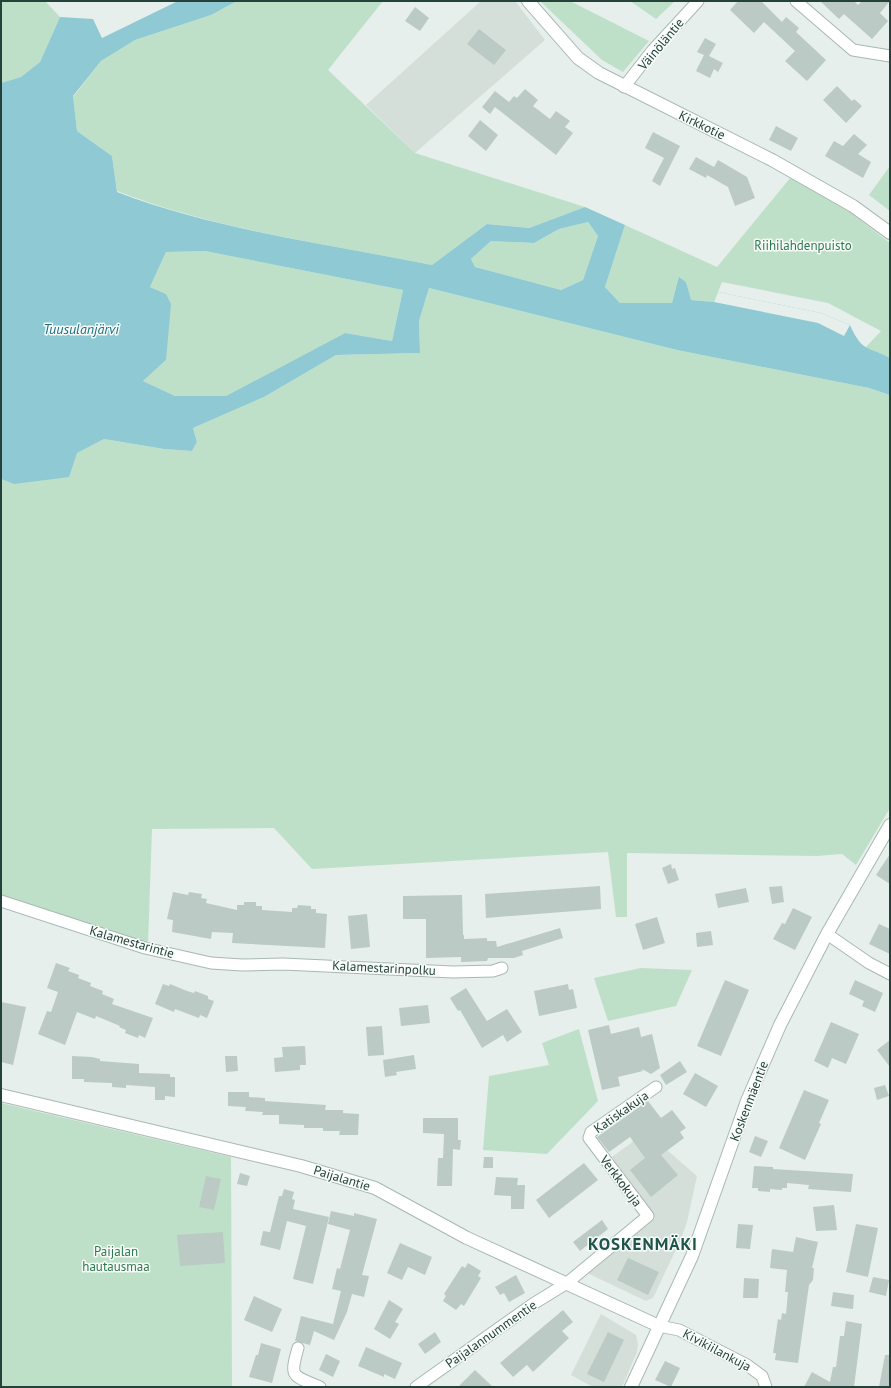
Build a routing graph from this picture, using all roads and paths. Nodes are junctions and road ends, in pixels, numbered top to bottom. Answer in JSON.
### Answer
{"nodes":[{"id":1,"x":528,"y":1,"type":"edge"},
{"id":2,"x":698,"y":1,"type":"edge"},
{"id":3,"x":796,"y":1,"type":"edge"},
{"id":4,"x":890,"y":56,"type":"edge"},
{"id":5,"x":624,"y":87,"type":"junction"},
{"id":6,"x":890,"y":233,"type":"edge"},
{"id":7,"x":890,"y":825,"type":"edge"},
{"id":8,"x":1,"y":901,"type":"edge"},
{"id":9,"x":827,"y":934,"type":"junction"},
{"id":10,"x":266,"y":964,"type":"joint"},
{"id":11,"x":502,"y":968,"type":"dead end"},
{"id":12,"x":890,"y":974,"type":"edge"},
{"id":13,"x":656,"y":1087,"type":"dead end"},
{"id":14,"x":1,"y":1095,"type":"edge"},
{"id":15,"x":589,"y":1138,"type":"joint"},
{"id":16,"x":567,"y":1283,"type":"junction"},
{"id":17,"x":659,"y":1326,"type":"junction"},
{"id":18,"x":298,"y":1348,"type":"dead end"},
{"id":19,"x":320,"y":1387,"type":"edge"},
{"id":20,"x":416,"y":1387,"type":"edge"},
{"id":21,"x":631,"y":1387,"type":"edge"},
{"id":22,"x":766,"y":1387,"type":"edge"}],
"edges":[{"from":1,"to":5,"type":"street","name":"Kirkkotie"},
{"from":2,"to":5,"type":"street","name":"Väinöläntie"},
{"from":3,"to":4,"type":"street"},
{"from":5,"to":6,"type":"street","name":"Kirkkotie"},
{"from":7,"to":9,"type":"street","name":"Koskenmäentie"},
{"from":8,"to":10,"type":"street","name":"Kalamestarintie"},
{"from":9,"to":12,"type":"street"},
{"from":9,"to":17,"type":"street","name":"Koskenmäentie"},
{"from":10,"to":11,"type":"street","name":"Kalamestarinpolku"},
{"from":13,"to":15,"type":"street","name":"Katiskakuja"},
{"from":14,"to":16,"type":"street","name":"Paijalantie"},
{"from":15,"to":16,"type":"street","name":"Verkkokuja"},
{"from":16,"to":17,"type":"street","name":"Paijalantie"},
{"from":16,"to":20,"type":"street","name":"Paijalannummentie"},
{"from":17,"to":21,"type":"street","name":"Koskenmäentie"},
{"from":17,"to":22,"type":"street","name":"Kivikiilankuja"},
{"from":18,"to":19,"type":"street"}]}
